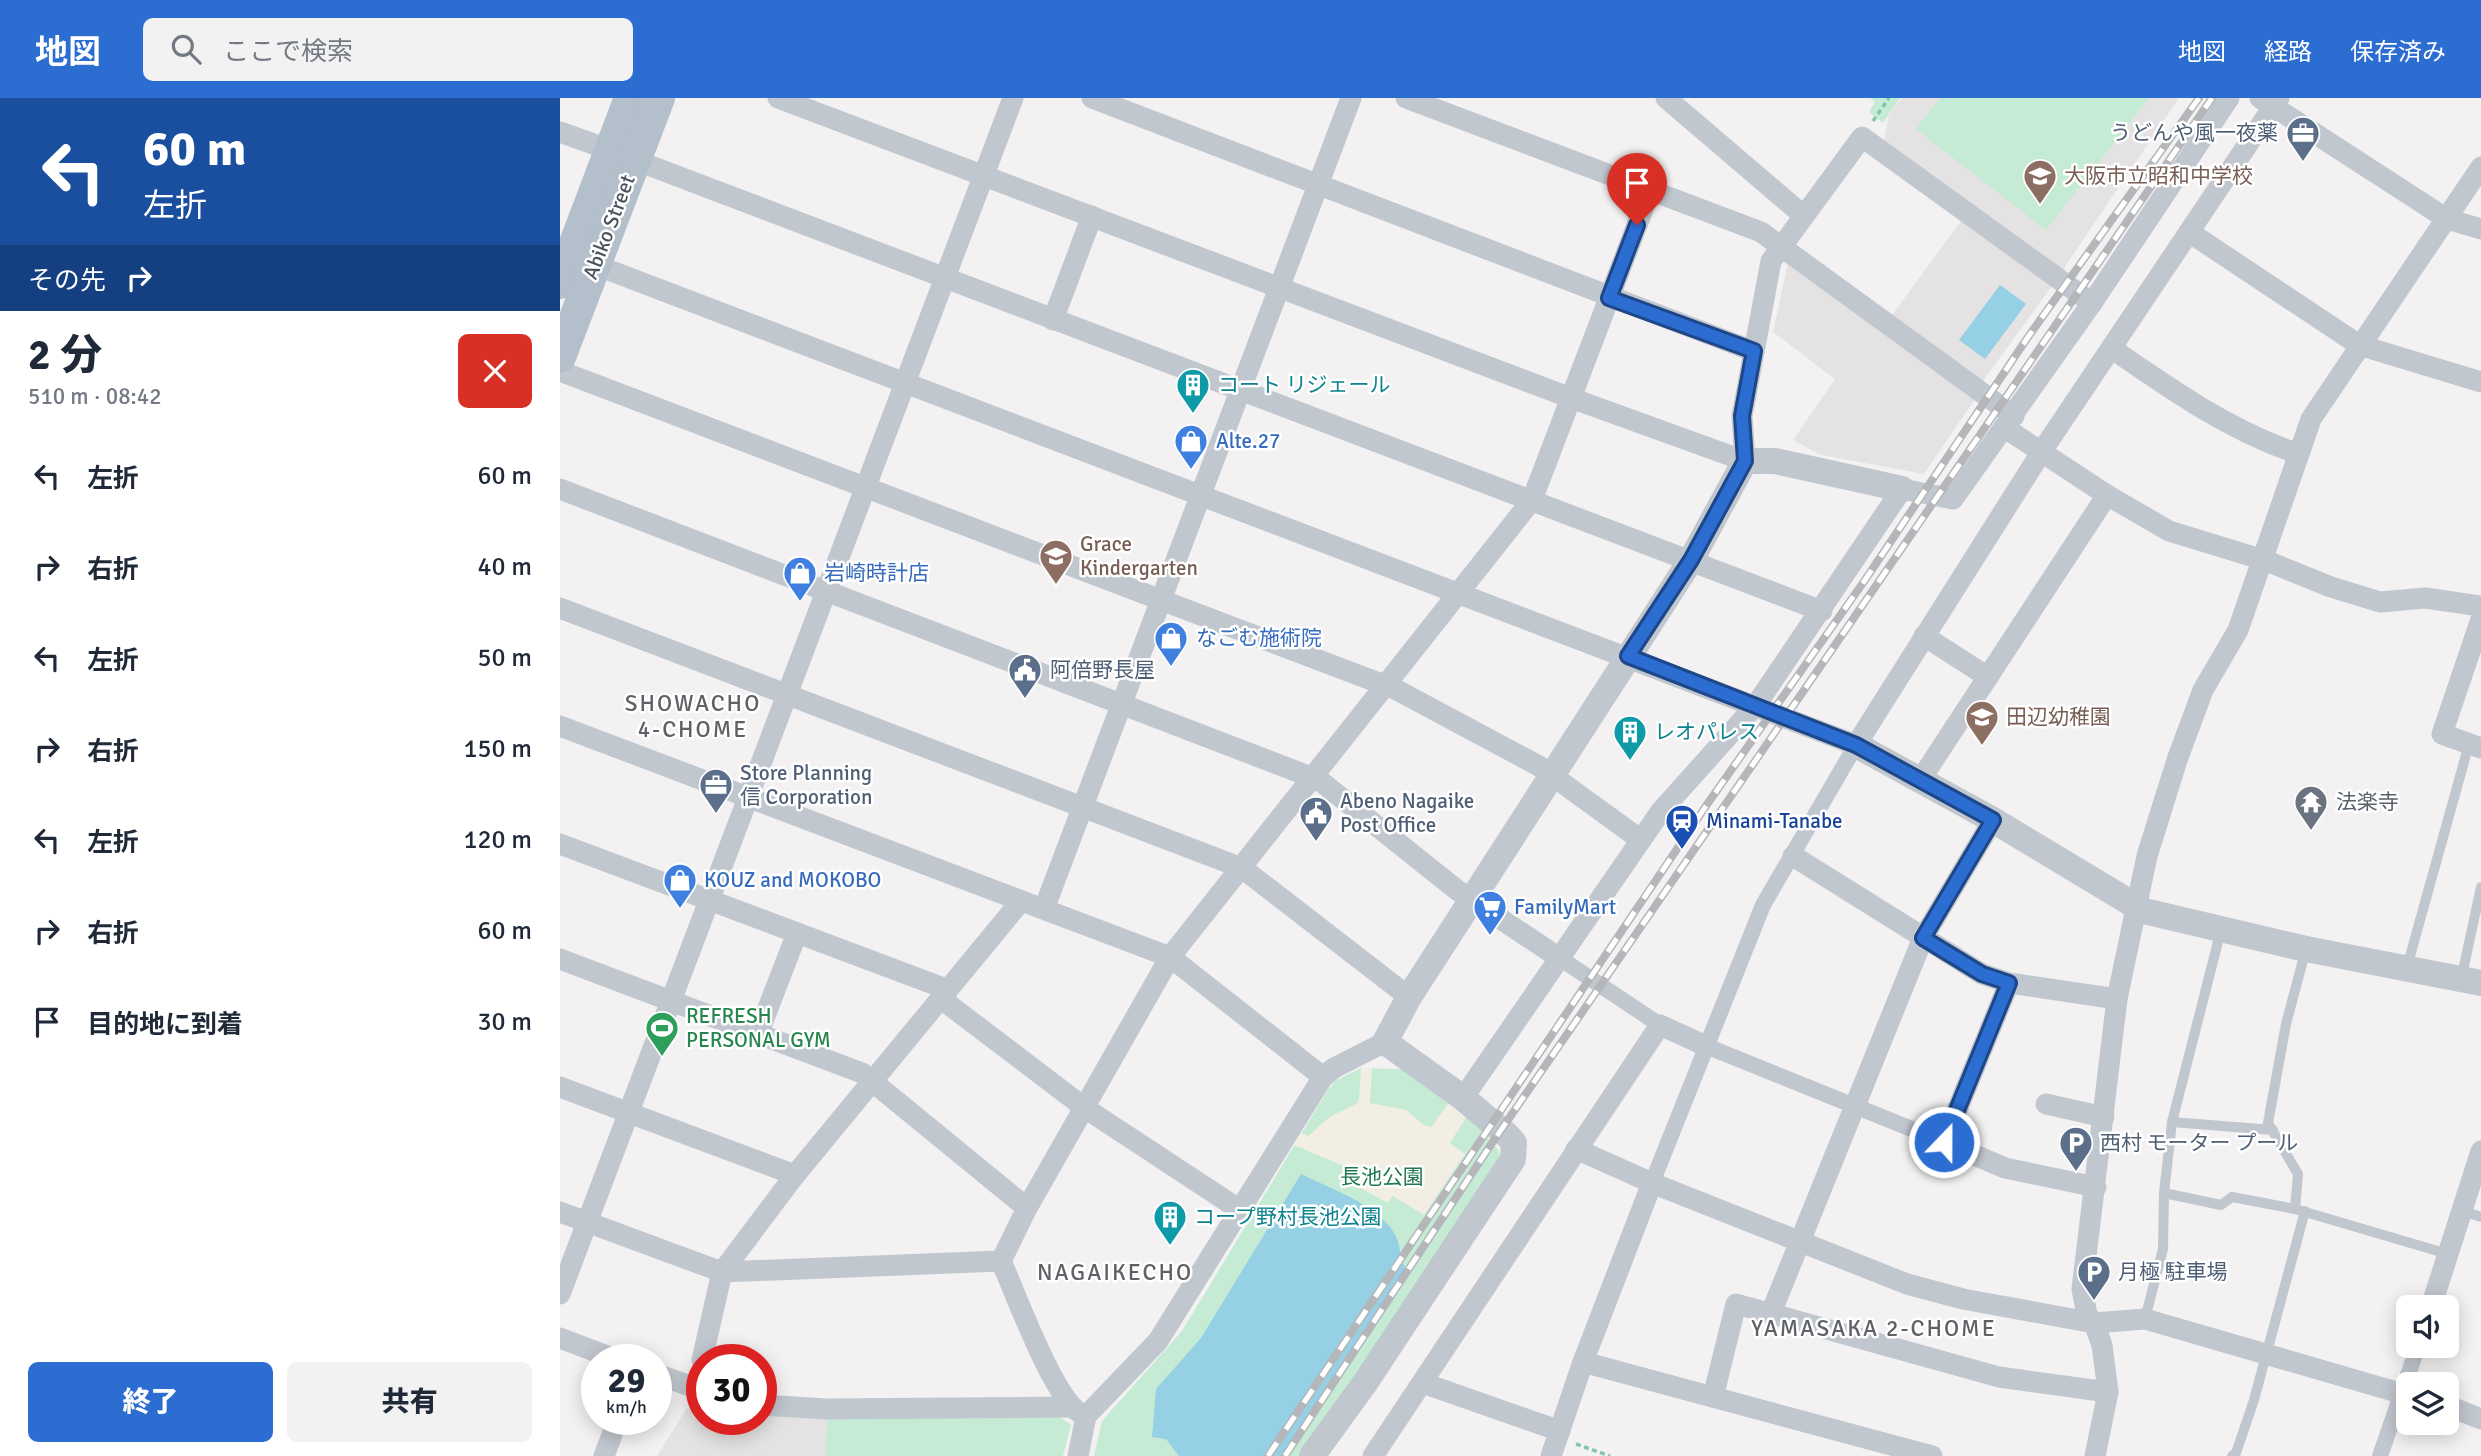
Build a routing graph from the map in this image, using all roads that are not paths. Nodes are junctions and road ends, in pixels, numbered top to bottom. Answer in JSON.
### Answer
{"nodes":[{"id":1,"x":630,"y":98,"type":"edge"},
{"id":2,"x":659,"y":98,"type":"edge"},
{"id":3,"x":778,"y":98,"type":"edge"},
{"id":4,"x":1013,"y":98,"type":"edge"},
{"id":5,"x":1092,"y":98,"type":"edge"},
{"id":6,"x":1351,"y":98,"type":"edge"},
{"id":7,"x":1406,"y":98,"type":"edge"},
{"id":8,"x":1666,"y":98,"type":"edge"},
{"id":9,"x":2229,"y":98,"type":"edge"},
{"id":10,"x":2270,"y":101,"type":"edge"},
{"id":11,"x":560,"y":132,"type":"edge"},
{"id":12,"x":623,"y":155,"type":"junction"},
{"id":13,"x":2481,"y":167,"type":"edge"},
{"id":14,"x":984,"y":177,"type":"junction"},
{"id":15,"x":1317,"y":184,"type":"junction"},
{"id":16,"x":1650,"y":191,"type":"junction"},
{"id":17,"x":1092,"y":216,"type":"junction"},
{"id":18,"x":1804,"y":216,"type":"junction"},
{"id":19,"x":2447,"y":219,"type":"junction"},
{"id":20,"x":2481,"y":229,"type":"edge"},
{"id":21,"x":2189,"y":232,"type":"junction"},
{"id":22,"x":1782,"y":246,"type":"junction"},
{"id":23,"x":571,"y":264,"type":"edge"},
{"id":24,"x":945,"y":277,"type":"junction"},
{"id":25,"x":1278,"y":288,"type":"junction"},
{"id":26,"x":1609,"y":298,"type":"junction"},
{"id":27,"x":2092,"y":303,"type":"junction"},
{"id":28,"x":1053,"y":320,"type":"junction"},
{"id":29,"x":2359,"y":345,"type":"junction"},
{"id":30,"x":2111,"y":348,"type":"junction"},
{"id":31,"x":1754,"y":351,"type":"junction"},
{"id":32,"x":560,"y":357,"type":"edge"},
{"id":33,"x":560,"y":371,"type":"edge"},
{"id":34,"x":905,"y":382,"type":"junction"},
{"id":35,"x":2481,"y":382,"type":"edge"},
{"id":36,"x":1239,"y":388,"type":"junction"},
{"id":37,"x":1571,"y":398,"type":"junction"},
{"id":38,"x":2010,"y":422,"type":"junction"},
{"id":39,"x":2042,"y":451,"type":"junction"},
{"id":40,"x":2299,"y":454,"type":"junction"},
{"id":41,"x":1745,"y":461,"type":"junction"},
{"id":42,"x":560,"y":489,"type":"edge"},
{"id":43,"x":864,"y":489,"type":"junction"},
{"id":44,"x":1902,"y":489,"type":"junction"},
{"id":45,"x":1200,"y":495,"type":"junction"},
{"id":46,"x":2107,"y":495,"type":"junction"},
{"id":47,"x":1532,"y":500,"type":"junction"},
{"id":48,"x":1691,"y":560,"type":"junction"},
{"id":49,"x":2264,"y":560,"type":"junction"},
{"id":50,"x":825,"y":590,"type":"junction"},
{"id":51,"x":1460,"y":593,"type":"junction"},
{"id":52,"x":1160,"y":600,"type":"junction"},
{"id":53,"x":2481,"y":606,"type":"edge"},
{"id":54,"x":560,"y":608,"type":"edge"},
{"id":55,"x":1822,"y":611,"type":"junction"},
{"id":56,"x":2481,"y":619,"type":"edge"},
{"id":57,"x":1924,"y":636,"type":"junction"},
{"id":58,"x":1628,"y":656,"type":"junction"},
{"id":59,"x":1987,"y":677,"type":"junction"},
{"id":60,"x":1387,"y":685,"type":"junction"},
{"id":61,"x":786,"y":694,"type":"junction"},
{"id":62,"x":1121,"y":703,"type":"junction"},
{"id":63,"x":1756,"y":705,"type":"junction"},
{"id":64,"x":560,"y":726,"type":"edge"},
{"id":65,"x":1856,"y":745,"type":"junction"},
{"id":66,"x":2475,"y":746,"type":"edge"},
{"id":67,"x":1553,"y":774,"type":"junction"},
{"id":68,"x":1312,"y":777,"type":"junction"},
{"id":69,"x":1921,"y":779,"type":"junction"},
{"id":70,"x":747,"y":798,"type":"junction"},
{"id":71,"x":1082,"y":805,"type":"junction"},
{"id":72,"x":1993,"y":820,"type":"junction"},
{"id":73,"x":1641,"y":840,"type":"junction"},
{"id":74,"x":560,"y":844,"type":"edge"},
{"id":75,"x":1793,"y":856,"type":"junction"},
{"id":76,"x":1242,"y":868,"type":"junction"},
{"id":77,"x":2481,"y":887,"type":"edge"},
{"id":78,"x":709,"y":900,"type":"junction"},
{"id":79,"x":1021,"y":901,"type":"junction"},
{"id":80,"x":1472,"y":901,"type":"junction"},
{"id":81,"x":2135,"y":907,"type":"junction"},
{"id":82,"x":1044,"y":909,"type":"junction"},
{"id":83,"x":2221,"y":930,"type":"junction"},
{"id":84,"x":797,"y":933,"type":"junction"},
{"id":85,"x":1923,"y":938,"type":"junction"},
{"id":86,"x":2306,"y":949,"type":"junction"},
{"id":87,"x":1170,"y":957,"type":"junction"},
{"id":88,"x":560,"y":959,"type":"edge"},
{"id":89,"x":1561,"y":959,"type":"junction"},
{"id":90,"x":2406,"y":969,"type":"junction"},
{"id":91,"x":2471,"y":981,"type":"edge"},
{"id":92,"x":2009,"y":983,"type":"junction"},
{"id":93,"x":943,"y":995,"type":"junction"},
{"id":94,"x":1409,"y":998,"type":"junction"},
{"id":95,"x":2117,"y":999,"type":"junction"},
{"id":96,"x":671,"y":1001,"type":"junction"},
{"id":97,"x":1660,"y":1026,"type":"junction"},
{"id":98,"x":758,"y":1034,"type":"junction"},
{"id":99,"x":1385,"y":1042,"type":"junction"},
{"id":100,"x":1706,"y":1046,"type":"junction"},
{"id":101,"x":1323,"y":1077,"type":"junction"},
{"id":102,"x":872,"y":1082,"type":"junction"},
{"id":103,"x":560,"y":1087,"type":"edge"},
{"id":104,"x":1463,"y":1098,"type":"junction"},
{"id":105,"x":1854,"y":1104,"type":"junction"},
{"id":106,"x":2046,"y":1104,"type":"dead end"},
{"id":107,"x":1085,"y":1108,"type":"junction"},
{"id":108,"x":628,"y":1113,"type":"junction"},
{"id":109,"x":2104,"y":1117,"type":"junction"},
{"id":110,"x":2172,"y":1122,"type":"junction"},
{"id":111,"x":2273,"y":1130,"type":"junction"},
{"id":112,"x":1944,"y":1142,"type":"junction"},
{"id":113,"x":1576,"y":1149,"type":"junction"},
{"id":114,"x":2481,"y":1151,"type":"edge"},
{"id":115,"x":795,"y":1175,"type":"junction"},
{"id":116,"x":1653,"y":1183,"type":"junction"},
{"id":117,"x":2096,"y":1187,"type":"junction"},
{"id":118,"x":2164,"y":1193,"type":"junction"},
{"id":119,"x":1027,"y":1209,"type":"junction"},
{"id":120,"x":1240,"y":1210,"type":"junction"},
{"id":121,"x":2300,"y":1210,"type":"junction"},
{"id":122,"x":560,"y":1212,"type":"edge"},
{"id":123,"x":2471,"y":1214,"type":"edge"},
{"id":124,"x":587,"y":1223,"type":"junction"},
{"id":125,"x":1799,"y":1239,"type":"junction"},
{"id":126,"x":2448,"y":1254,"type":"junction"},
{"id":127,"x":1001,"y":1261,"type":"junction"},
{"id":128,"x":722,"y":1272,"type":"junction"},
{"id":129,"x":560,"y":1294,"type":"edge"},
{"id":130,"x":2435,"y":1295,"type":"edge"},
{"id":131,"x":1771,"y":1313,"type":"junction"},
{"id":132,"x":2145,"y":1319,"type":"junction"},
{"id":133,"x":2094,"y":1323,"type":"junction"},
{"id":134,"x":560,"y":1338,"type":"edge"},
{"id":135,"x":706,"y":1344,"type":"edge"},
{"id":136,"x":581,"y":1346,"type":"edge"},
{"id":137,"x":2266,"y":1354,"type":"junction"},
{"id":138,"x":1583,"y":1362,"type":"junction"},
{"id":139,"x":1423,"y":1383,"type":"junction"},
{"id":140,"x":2396,"y":1384,"type":"edge"},
{"id":141,"x":2108,"y":1392,"type":"junction"},
{"id":142,"x":1713,"y":1397,"type":"junction"},
{"id":143,"x":777,"y":1406,"type":"edge"},
{"id":144,"x":2396,"y":1409,"type":"edge"},
{"id":145,"x":2459,"y":1410,"type":"edge"},
{"id":146,"x":1079,"y":1412,"type":"junction"},
{"id":147,"x":2481,"y":1419,"type":"edge"},
{"id":148,"x":612,"y":1435,"type":"edge"},
{"id":149,"x":1556,"y":1442,"type":"edge"},
{"id":150,"x":1872,"y":1448,"type":"edge"},
{"id":151,"x":604,"y":1456,"type":"edge"},
{"id":152,"x":1078,"y":1456,"type":"edge"},
{"id":153,"x":1312,"y":1456,"type":"edge"},
{"id":154,"x":1373,"y":1456,"type":"edge"},
{"id":155,"x":1932,"y":1456,"type":"edge"},
{"id":156,"x":2095,"y":1456,"type":"edge"},
{"id":157,"x":2232,"y":1456,"type":"edge"},
{"id":158,"x":2380,"y":1456,"type":"edge"}],
"edges":[{"from":1,"to":12,"type":"main road","name":"Abiko Street"},
{"from":2,"to":12,"type":"main road","name":"Abiko Street"},
{"from":3,"to":14,"type":"street"},
{"from":4,"to":14,"type":"street"},
{"from":5,"to":15,"type":"street"},
{"from":6,"to":15,"type":"street"},
{"from":7,"to":16,"type":"street"},
{"from":8,"to":18,"type":"street"},
{"from":9,"to":27,"type":"street"},
{"from":10,"to":19,"type":"street"},
{"from":10,"to":21,"type":"street"},
{"from":11,"to":12,"type":"street"},
{"from":12,"to":23,"type":"main road","name":"Abiko Street"},
{"from":12,"to":24,"type":"street"},
{"from":13,"to":19,"type":"street"},
{"from":14,"to":17,"type":"street"},
{"from":14,"to":24,"type":"street"},
{"from":15,"to":25,"type":"street"},
{"from":15,"to":26,"type":"street"},
{"from":16,"to":22,"type":"street"},
{"from":16,"to":26,"type":"street"},
{"from":17,"to":25,"type":"street"},
{"from":17,"to":28,"type":"street"},
{"from":18,"to":22,"type":"street"},
{"from":18,"to":27,"type":"street"},
{"from":19,"to":20,"type":"street"},
{"from":19,"to":29,"type":"street"},
{"from":21,"to":29,"type":"street"},
{"from":21,"to":30,"type":"street"},
{"from":22,"to":31,"type":"street"},
{"from":22,"to":38,"type":"street"},
{"from":23,"to":32,"type":"main road","name":"Abiko Street"},
{"from":23,"to":34,"type":"street"},
{"from":24,"to":28,"type":"street"},
{"from":24,"to":34,"type":"street"},
{"from":25,"to":36,"type":"street"},
{"from":25,"to":37,"type":"street"},
{"from":26,"to":31,"type":"street"},
{"from":26,"to":37,"type":"street"},
{"from":27,"to":38,"type":"street"},
{"from":28,"to":36,"type":"street"},
{"from":29,"to":35,"type":"street"},
{"from":29,"to":40,"type":"street"},
{"from":30,"to":39,"type":"street"},
{"from":30,"to":40,"type":"street"},
{"from":31,"to":41,"type":"street"},
{"from":33,"to":43,"type":"street"},
{"from":34,"to":43,"type":"street"},
{"from":34,"to":45,"type":"street"},
{"from":36,"to":45,"type":"street"},
{"from":36,"to":47,"type":"street"},
{"from":37,"to":41,"type":"street"},
{"from":37,"to":47,"type":"street"},
{"from":38,"to":39,"type":"street"},
{"from":38,"to":44,"type":"street"},
{"from":39,"to":46,"type":"street"},
{"from":39,"to":57,"type":"street"},
{"from":40,"to":49,"type":"street"},
{"from":41,"to":44,"type":"street"},
{"from":41,"to":48,"type":"street"},
{"from":42,"to":50,"type":"street"},
{"from":43,"to":50,"type":"street"},
{"from":43,"to":52,"type":"street"},
{"from":44,"to":55,"type":"street"},
{"from":45,"to":51,"type":"street"},
{"from":45,"to":52,"type":"street"},
{"from":46,"to":49,"type":"street"},
{"from":46,"to":59,"type":"street"},
{"from":47,"to":48,"type":"street"},
{"from":47,"to":51,"type":"street"},
{"from":48,"to":55,"type":"street"},
{"from":48,"to":58,"type":"street"},
{"from":49,"to":53,"type":"street"},
{"from":49,"to":81,"type":"street"},
{"from":50,"to":61,"type":"street"},
{"from":50,"to":62,"type":"street"},
{"from":51,"to":58,"type":"street"},
{"from":51,"to":60,"type":"street"},
{"from":52,"to":60,"type":"street"},
{"from":52,"to":62,"type":"street"},
{"from":54,"to":61,"type":"street"},
{"from":55,"to":63,"type":"street"},
{"from":56,"to":66,"type":"street"},
{"from":57,"to":59,"type":"street"},
{"from":57,"to":65,"type":"street"},
{"from":58,"to":63,"type":"street"},
{"from":58,"to":67,"type":"street"},
{"from":59,"to":69,"type":"street"},
{"from":60,"to":67,"type":"street"},
{"from":60,"to":68,"type":"street"},
{"from":61,"to":70,"type":"street"},
{"from":61,"to":71,"type":"street"},
{"from":62,"to":68,"type":"street"},
{"from":62,"to":71,"type":"street"},
{"from":63,"to":65,"type":"street"},
{"from":63,"to":73,"type":"street"},
{"from":64,"to":70,"type":"street"},
{"from":65,"to":69,"type":"street"},
{"from":65,"to":75,"type":"street"},
{"from":66,"to":90,"type":"lane"},
{"from":67,"to":73,"type":"street"},
{"from":67,"to":80,"type":"street"},
{"from":68,"to":76,"type":"street"},
{"from":68,"to":80,"type":"street"},
{"from":69,"to":72,"type":"street"},
{"from":70,"to":78,"type":"street"},
{"from":70,"to":79,"type":"street"},
{"from":71,"to":76,"type":"street"},
{"from":71,"to":82,"type":"street"},
{"from":72,"to":81,"type":"street"},
{"from":72,"to":85,"type":"street"},
{"from":73,"to":89,"type":"street"},
{"from":74,"to":78,"type":"street"},
{"from":75,"to":85,"type":"street"},
{"from":75,"to":100,"type":"street"},
{"from":76,"to":87,"type":"street"},
{"from":76,"to":94,"type":"street"},
{"from":77,"to":91,"type":"lane"},
{"from":78,"to":84,"type":"street"},
{"from":78,"to":96,"type":"street"},
{"from":79,"to":82,"type":"street"},
{"from":79,"to":93,"type":"street"},
{"from":80,"to":89,"type":"street"},
{"from":80,"to":94,"type":"street"},
{"from":81,"to":83,"type":"street"},
{"from":81,"to":95,"type":"street"},
{"from":82,"to":87,"type":"street"},
{"from":83,"to":86,"type":"street"},
{"from":83,"to":110,"type":"lane"},
{"from":84,"to":93,"type":"street"},
{"from":84,"to":98,"type":"street"},
{"from":85,"to":92,"type":"street"},
{"from":85,"to":105,"type":"street"},
{"from":86,"to":90,"type":"street"},
{"from":86,"to":111,"type":"lane"},
{"from":87,"to":101,"type":"street"},
{"from":87,"to":107,"type":"street"},
{"from":88,"to":96,"type":"street"},
{"from":89,"to":97,"type":"street"},
{"from":89,"to":104,"type":"street"},
{"from":90,"to":91,"type":"street"},
{"from":92,"to":95,"type":"street"},
{"from":92,"to":112,"type":"street"},
{"from":93,"to":102,"type":"street"},
{"from":93,"to":107,"type":"street"},
{"from":94,"to":99,"type":"street"},
{"from":95,"to":109,"type":"street"},
{"from":96,"to":98,"type":"street"},
{"from":96,"to":108,"type":"street"},
{"from":97,"to":100,"type":"street"},
{"from":97,"to":113,"type":"street"},
{"from":98,"to":102,"type":"street"},
{"from":99,"to":101,"type":"street"},
{"from":99,"to":104,"type":"street"},
{"from":100,"to":105,"type":"street"},
{"from":100,"to":116,"type":"street"},
{"from":101,"to":120,"type":"street"},
{"from":102,"to":115,"type":"street"},
{"from":102,"to":119,"type":"street"},
{"from":103,"to":108,"type":"street"},
{"from":104,"to":153,"type":"street"},
{"from":105,"to":112,"type":"street"},
{"from":105,"to":125,"type":"street"},
{"from":106,"to":109,"type":"street"},
{"from":107,"to":119,"type":"street"},
{"from":107,"to":120,"type":"street"},
{"from":108,"to":115,"type":"street"},
{"from":108,"to":124,"type":"street"},
{"from":109,"to":117,"type":"street"},
{"from":110,"to":111,"type":"lane"},
{"from":110,"to":118,"type":"lane"},
{"from":111,"to":121,"type":"lane"},
{"from":112,"to":117,"type":"street"},
{"from":113,"to":116,"type":"street"},
{"from":113,"to":139,"type":"street"},
{"from":114,"to":123,"type":"street"},
{"from":115,"to":128,"type":"street"},
{"from":116,"to":125,"type":"street"},
{"from":116,"to":138,"type":"street"},
{"from":117,"to":133,"type":"street"},
{"from":118,"to":121,"type":"lane"},
{"from":118,"to":132,"type":"lane"},
{"from":119,"to":127,"type":"street"},
{"from":120,"to":146,"type":"street"},
{"from":121,"to":126,"type":"lane"},
{"from":121,"to":137,"type":"lane"},
{"from":122,"to":124,"type":"street"},
{"from":123,"to":126,"type":"street"},
{"from":124,"to":128,"type":"street"},
{"from":124,"to":129,"type":"street"},
{"from":125,"to":131,"type":"street"},
{"from":125,"to":133,"type":"street"},
{"from":126,"to":130,"type":"street"},
{"from":127,"to":128,"type":"street"},
{"from":127,"to":146,"type":"street"},
{"from":128,"to":135,"type":"street"},
{"from":131,"to":141,"type":"street"},
{"from":131,"to":142,"type":"street"},
{"from":132,"to":133,"type":"street"},
{"from":132,"to":137,"type":"street"},
{"from":133,"to":141,"type":"street"},
{"from":134,"to":136,"type":"street"},
{"from":137,"to":140,"type":"street"},
{"from":137,"to":157,"type":"lane"},
{"from":138,"to":142,"type":"street"},
{"from":138,"to":149,"type":"street"},
{"from":139,"to":149,"type":"street"},
{"from":139,"to":154,"type":"street"},
{"from":141,"to":156,"type":"street"},
{"from":142,"to":150,"type":"street"},
{"from":143,"to":146,"type":"street"},
{"from":144,"to":158,"type":"street"},
{"from":145,"to":147,"type":"street"},
{"from":146,"to":152,"type":"street"},
{"from":148,"to":151,"type":"street"},
{"from":150,"to":155,"type":"street"}]}
